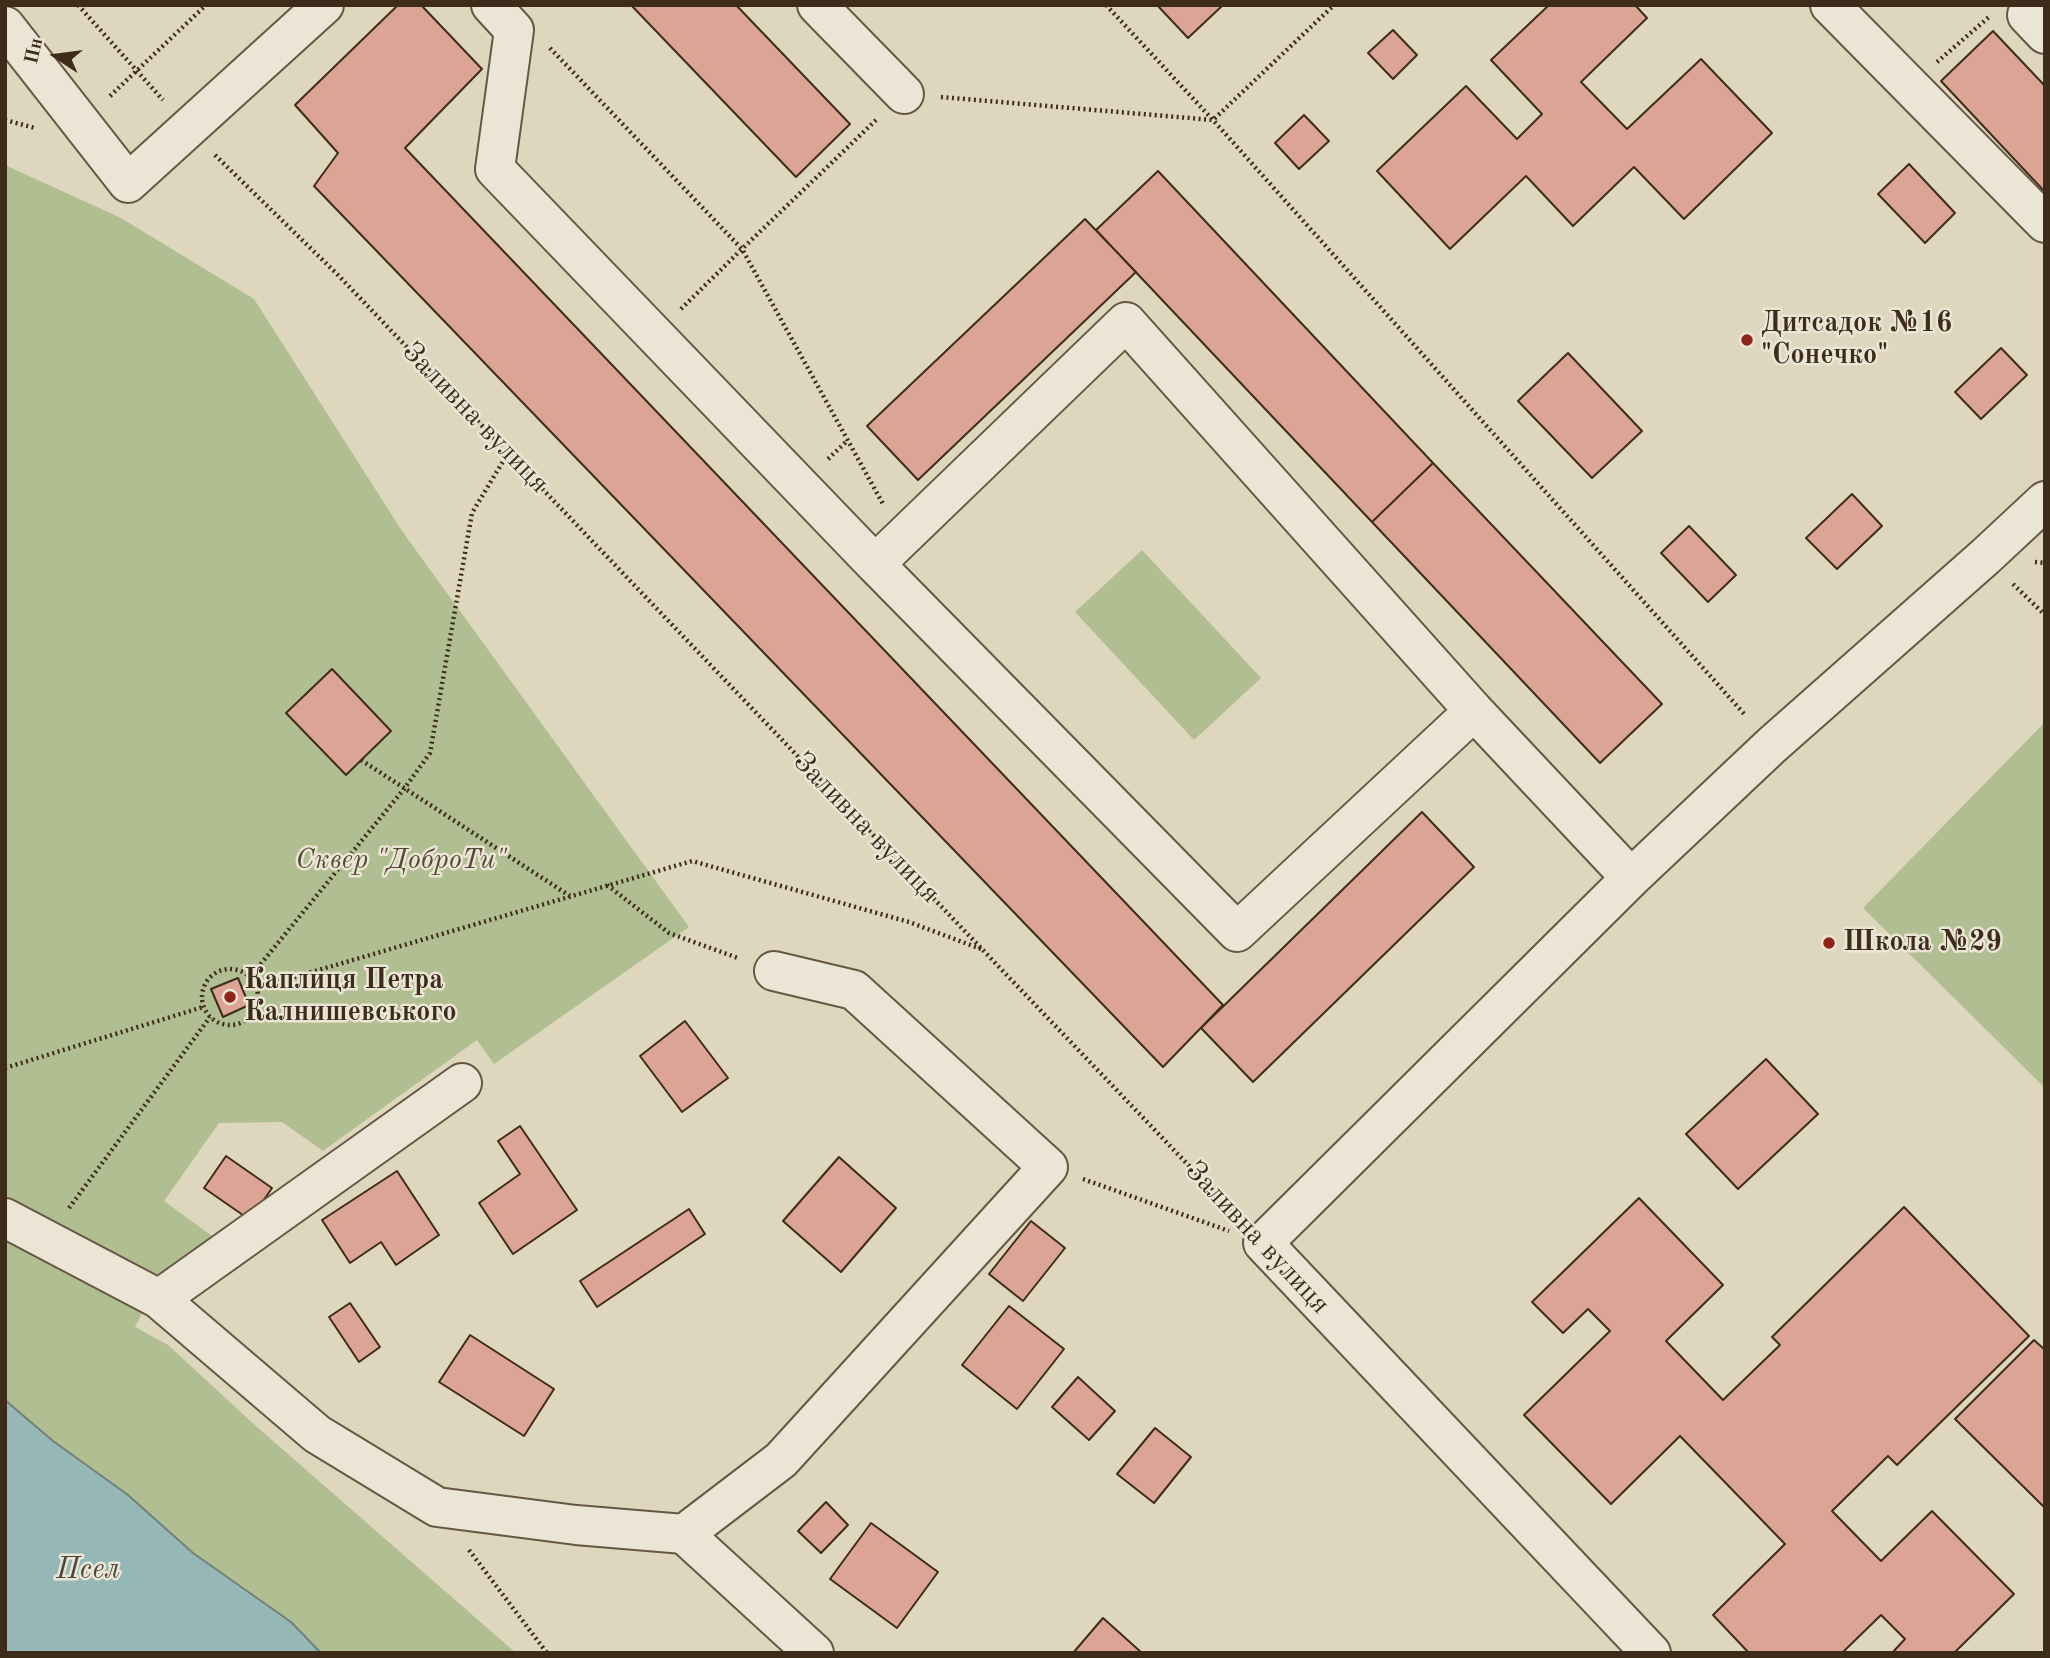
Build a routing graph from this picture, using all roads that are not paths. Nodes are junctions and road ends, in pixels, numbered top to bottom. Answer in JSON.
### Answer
{"nodes":[{"id":1,"x":324,"y":5,"type":"edge"},
{"id":2,"x":491,"y":5,"type":"edge"},
{"id":3,"x":817,"y":5,"type":"edge"},
{"id":4,"x":1830,"y":5,"type":"edge"},
{"id":5,"x":5,"y":26,"type":"edge"},
{"id":6,"x":904,"y":94,"type":"road end"},
{"id":7,"x":2045,"y":223,"type":"edge"},
{"id":8,"x":2045,"y":501,"type":"edge"},
{"id":9,"x":889,"y":551,"type":"junction"},
{"id":10,"x":1474,"y":711,"type":"junction"},
{"id":11,"x":1631,"y":878,"type":"junction"},
{"id":12,"x":774,"y":971,"type":"road end"},
{"id":13,"x":462,"y":1083,"type":"dead end"},
{"id":14,"x":5,"y":1218,"type":"edge"},
{"id":15,"x":159,"y":1299,"type":"junction"},
{"id":16,"x":684,"y":1534,"type":"junction"},
{"id":17,"x":814,"y":1653,"type":"edge"},
{"id":18,"x":1651,"y":1653,"type":"edge"}],
"edges":[{"from":1,"to":5,"type":"street"},
{"from":2,"to":9,"type":"street"},
{"from":3,"to":6,"type":"street"},
{"from":4,"to":7,"type":"street"},
{"from":8,"to":11,"type":"street"},
{"from":9,"to":10,"type":"street"},
{"from":9,"to":10,"type":"street"},
{"from":10,"to":11,"type":"street"},
{"from":11,"to":18,"type":"street","name":"Заливна вулиця"},
{"from":12,"to":16,"type":"street"},
{"from":13,"to":15,"type":"street"},
{"from":14,"to":15,"type":"street"},
{"from":15,"to":16,"type":"street"},
{"from":16,"to":17,"type":"street"}]}
